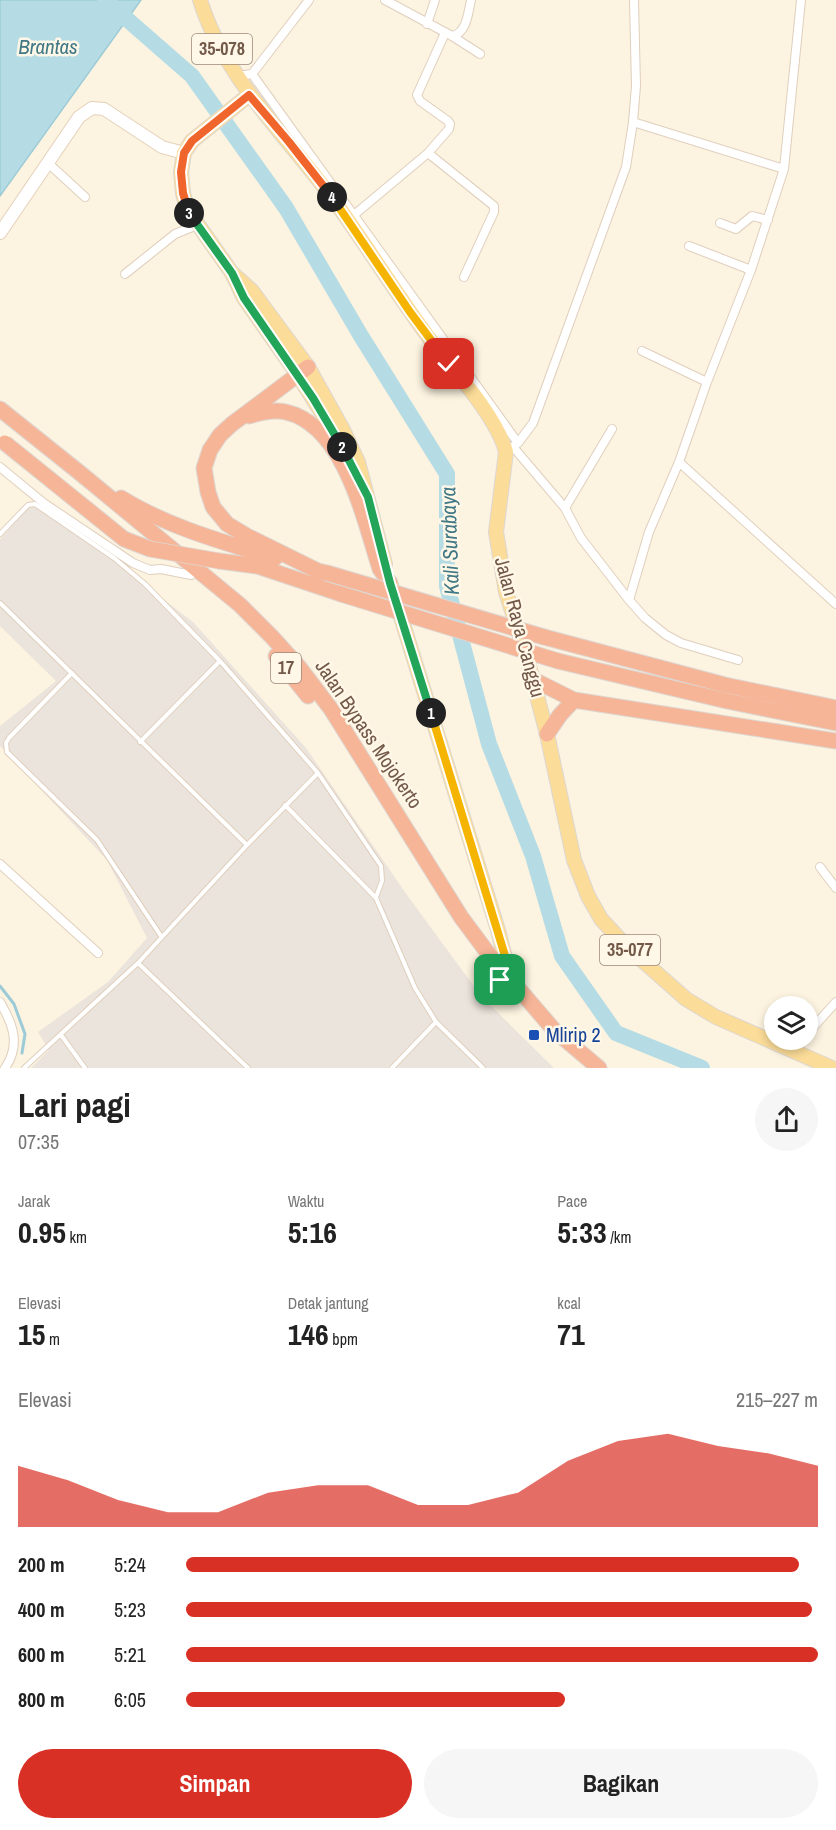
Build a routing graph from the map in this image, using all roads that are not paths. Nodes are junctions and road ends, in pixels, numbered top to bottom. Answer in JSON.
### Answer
{"nodes":[{"id":1,"x":200,"y":0,"type":"edge"},
{"id":2,"x":309,"y":0,"type":"edge"},
{"id":3,"x":385,"y":0,"type":"edge"},
{"id":4,"x":435,"y":0,"type":"edge"},
{"id":5,"x":471,"y":0,"type":"edge"},
{"id":6,"x":634,"y":0,"type":"edge"},
{"id":7,"x":801,"y":0,"type":"edge"},
{"id":8,"x":427,"y":24,"type":"junction"},
{"id":9,"x":448,"y":35,"type":"junction"},
{"id":10,"x":480,"y":54,"type":"dead end"},
{"id":11,"x":252,"y":74,"type":"junction"},
{"id":12,"x":237,"y":75,"type":"junction"},
{"id":13,"x":249,"y":95,"type":"junction"},
{"id":14,"x":633,"y":122,"type":"junction"},
{"id":15,"x":184,"y":153,"type":"junction"},
{"id":16,"x":428,"y":153,"type":"junction"},
{"id":17,"x":48,"y":163,"type":"junction"},
{"id":18,"x":784,"y":169,"type":"junction"},
{"id":19,"x":85,"y":197,"type":"dead end"},
{"id":20,"x":354,"y":215,"type":"junction"},
{"id":21,"x":768,"y":220,"type":"junction"},
{"id":22,"x":720,"y":223,"type":"dead end"},
{"id":23,"x":197,"y":225,"type":"junction"},
{"id":24,"x":0,"y":234,"type":"edge"},
{"id":25,"x":689,"y":246,"type":"dead end"},
{"id":26,"x":751,"y":270,"type":"junction"},
{"id":27,"x":125,"y":274,"type":"dead end"},
{"id":28,"x":464,"y":277,"type":"dead end"},
{"id":29,"x":642,"y":351,"type":"dead end"},
{"id":30,"x":303,"y":371,"type":"junction"},
{"id":31,"x":707,"y":382,"type":"junction"},
{"id":32,"x":0,"y":409,"type":"edge"},
{"id":33,"x":242,"y":418,"type":"junction"},
{"id":34,"x":0,"y":421,"type":"edge"},
{"id":35,"x":612,"y":429,"type":"dead end"},
{"id":36,"x":3,"y":440,"type":"edge"},
{"id":37,"x":513,"y":448,"type":"junction"},
{"id":38,"x":679,"y":462,"type":"junction"},
{"id":39,"x":0,"y":467,"type":"edge"},
{"id":40,"x":80,"y":472,"type":"junction"},
{"id":41,"x":565,"y":508,"type":"junction"},
{"id":42,"x":0,"y":534,"type":"edge"},
{"id":43,"x":323,"y":572,"type":"junction"},
{"id":44,"x":191,"y":575,"type":"junction"},
{"id":45,"x":390,"y":583,"type":"junction"},
{"id":46,"x":629,"y":600,"type":"junction"},
{"id":47,"x":0,"y":603,"type":"edge"},
{"id":48,"x":836,"y":604,"type":"edge"},
{"id":49,"x":738,"y":660,"type":"dead end"},
{"id":50,"x":220,"y":661,"type":"junction"},
{"id":51,"x":72,"y":673,"type":"junction"},
{"id":52,"x":534,"y":680,"type":"junction"},
{"id":53,"x":574,"y":700,"type":"junction"},
{"id":54,"x":836,"y":708,"type":"edge"},
{"id":55,"x":836,"y":723,"type":"edge"},
{"id":56,"x":547,"y":734,"type":"junction"},
{"id":57,"x":140,"y":741,"type":"junction"},
{"id":58,"x":836,"y":741,"type":"edge"},
{"id":59,"x":318,"y":772,"type":"junction"},
{"id":60,"x":285,"y":805,"type":"junction"},
{"id":61,"x":247,"y":845,"type":"junction"},
{"id":62,"x":0,"y":864,"type":"edge"},
{"id":63,"x":820,"y":867,"type":"dead end"},
{"id":64,"x":836,"y":888,"type":"edge"},
{"id":65,"x":376,"y":898,"type":"junction"},
{"id":66,"x":161,"y":936,"type":"junction"},
{"id":67,"x":98,"y":952,"type":"dead end"},
{"id":68,"x":138,"y":963,"type":"junction"},
{"id":69,"x":502,"y":977,"type":"junction"},
{"id":70,"x":0,"y":1002,"type":"edge"},
{"id":71,"x":836,"y":1002,"type":"edge"},
{"id":72,"x":436,"y":1022,"type":"junction"},
{"id":73,"x":818,"y":1022,"type":"edge"},
{"id":74,"x":764,"y":1033,"type":"edge"},
{"id":75,"x":61,"y":1035,"type":"junction"},
{"id":76,"x":805,"y":1050,"type":"edge"},
{"id":77,"x":34,"y":1060,"type":"junction"},
{"id":78,"x":5,"y":1068,"type":"edge"},
{"id":79,"x":24,"y":1068,"type":"edge"},
{"id":80,"x":37,"y":1068,"type":"edge"},
{"id":81,"x":85,"y":1068,"type":"edge"},
{"id":82,"x":248,"y":1068,"type":"edge"},
{"id":83,"x":392,"y":1068,"type":"edge"},
{"id":84,"x":483,"y":1068,"type":"edge"},
{"id":85,"x":584,"y":1068,"type":"edge"},
{"id":86,"x":599,"y":1068,"type":"edge"},
{"id":87,"x":832,"y":1068,"type":"edge"}],
"edges":[{"from":1,"to":12,"type":"main road","number":"35-078"},
{"from":2,"to":11,"type":"street"},
{"from":3,"to":8,"type":"street"},
{"from":4,"to":8,"type":"street"},
{"from":5,"to":9,"type":"street"},
{"from":6,"to":14,"type":"street"},
{"from":7,"to":18,"type":"street"},
{"from":8,"to":9,"type":"street"},
{"from":9,"to":10,"type":"street"},
{"from":9,"to":16,"type":"street"},
{"from":11,"to":12,"type":"street"},
{"from":11,"to":20,"type":"street"},
{"from":12,"to":13,"type":"main road","number":"35-078"},
{"from":13,"to":15,"type":"main road"},
{"from":13,"to":37,"type":"main road"},
{"from":14,"to":18,"type":"street"},
{"from":14,"to":37,"type":"street"},
{"from":15,"to":17,"type":"street"},
{"from":15,"to":23,"type":"main road"},
{"from":16,"to":20,"type":"street"},
{"from":16,"to":28,"type":"street"},
{"from":17,"to":19,"type":"street"},
{"from":17,"to":24,"type":"street"},
{"from":18,"to":21,"type":"street"},
{"from":20,"to":37,"type":"street"},
{"from":21,"to":22,"type":"street"},
{"from":21,"to":26,"type":"street"},
{"from":23,"to":27,"type":"street"},
{"from":23,"to":30,"type":"main road"},
{"from":25,"to":26,"type":"street"},
{"from":26,"to":31,"type":"street"},
{"from":29,"to":31,"type":"street"},
{"from":30,"to":33,"type":"highway"},
{"from":30,"to":45,"type":"main road"},
{"from":31,"to":38,"type":"street"},
{"from":32,"to":40,"type":"highway","name":"Jalan Bypass Mojokerto","number":"17"},
{"from":33,"to":43,"type":"highway"},
{"from":33,"to":45,"type":"highway"},
{"from":34,"to":44,"type":"highway","name":"Jalan Bypass Mojokerto","number":"17"},
{"from":35,"to":41,"type":"street"},
{"from":36,"to":55,"type":"highway","bridge":true},
{"from":37,"to":41,"type":"street"},
{"from":37,"to":52,"type":"main road","name":"Jalan Raya Canggu","number":"35-077"},
{"from":38,"to":46,"type":"street"},
{"from":38,"to":48,"type":"street"},
{"from":39,"to":44,"type":"street"},
{"from":40,"to":43,"type":"highway"},
{"from":40,"to":69,"type":"highway","name":"Jalan Bypass Mojokerto","number":"17"},
{"from":41,"to":46,"type":"street"},
{"from":42,"to":50,"type":"lane"},
{"from":43,"to":54,"type":"highway","bridge":true},
{"from":44,"to":69,"type":"highway","name":"Jalan Bypass Mojokerto","number":"17"},
{"from":45,"to":69,"type":"main road"},
{"from":46,"to":49,"type":"street"},
{"from":47,"to":51,"type":"lane"},
{"from":50,"to":57,"type":"lane"},
{"from":50,"to":59,"type":"lane"},
{"from":51,"to":57,"type":"lane"},
{"from":51,"to":66,"type":"lane"},
{"from":52,"to":53,"type":"highway"},
{"from":52,"to":56,"type":"main road","name":"Jalan Raya Canggu","number":"35-077"},
{"from":53,"to":56,"type":"highway"},
{"from":53,"to":58,"type":"highway"},
{"from":56,"to":74,"type":"main road","name":"Jalan Raya Canggu","number":"35-077"},
{"from":57,"to":61,"type":"lane"},
{"from":59,"to":60,"type":"lane"},
{"from":59,"to":65,"type":"lane"},
{"from":60,"to":61,"type":"lane"},
{"from":60,"to":65,"type":"lane"},
{"from":61,"to":66,"type":"lane"},
{"from":62,"to":67,"type":"street"},
{"from":63,"to":64,"type":"street"},
{"from":65,"to":72,"type":"lane"},
{"from":66,"to":68,"type":"lane"},
{"from":68,"to":75,"type":"lane"},
{"from":68,"to":82,"type":"lane"},
{"from":69,"to":85,"type":"highway","number":"17"},
{"from":69,"to":86,"type":"highway","number":"17"},
{"from":70,"to":78,"type":"street"},
{"from":71,"to":73,"type":"street"},
{"from":72,"to":83,"type":"lane"},
{"from":72,"to":84,"type":"lane"},
{"from":75,"to":77,"type":"lane"},
{"from":75,"to":81,"type":"lane"},
{"from":76,"to":87,"type":"main road","name":"Jalan Raya Canggu","number":"35-077"},
{"from":77,"to":79,"type":"lane"},
{"from":77,"to":80,"type":"lane"}]}
